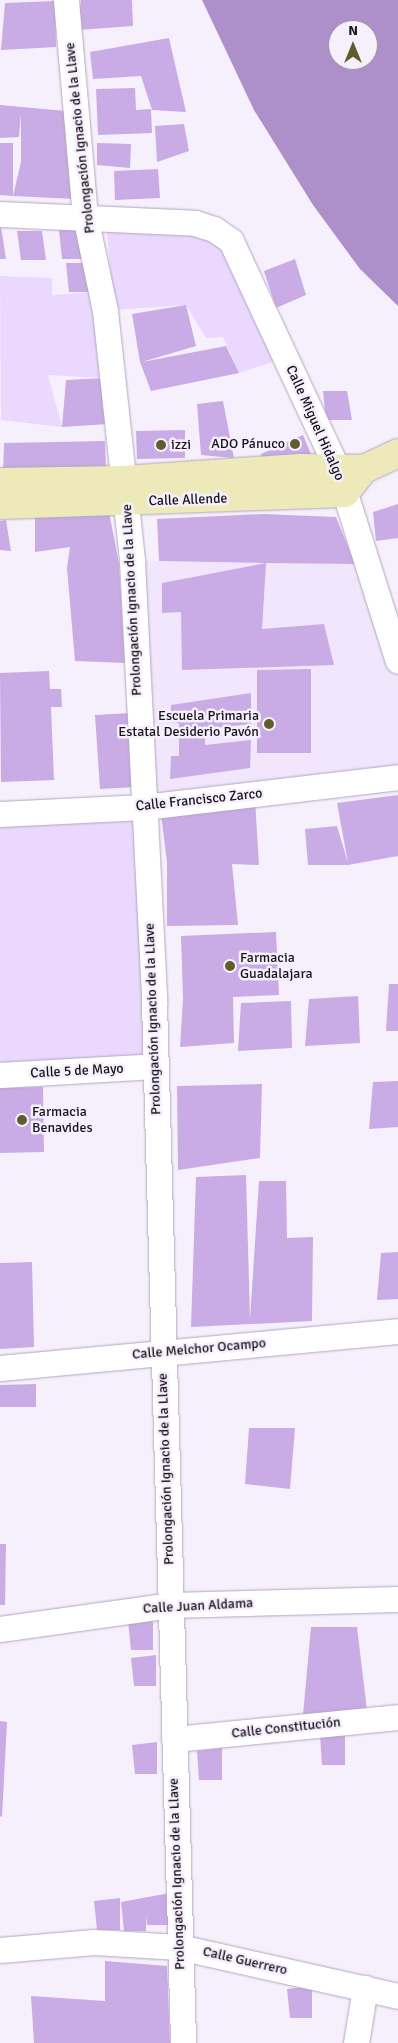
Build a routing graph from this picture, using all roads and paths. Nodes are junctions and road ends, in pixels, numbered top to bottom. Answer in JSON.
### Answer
{"nodes":[{"id":1,"x":66,"y":0,"type":"edge"},
{"id":2,"x":0,"y":214,"type":"edge"},
{"id":3,"x":85,"y":216,"type":"junction"},
{"id":4,"x":398,"y":453,"type":"edge"},
{"id":5,"x":341,"y":481,"type":"junction"},
{"id":6,"x":0,"y":482,"type":"edge"},
{"id":7,"x":125,"y":491,"type":"junction"},
{"id":8,"x":0,"y":505,"type":"edge"},
{"id":9,"x":398,"y":661,"type":"edge"},
{"id":10,"x":398,"y":777,"type":"edge"},
{"id":11,"x":144,"y":806,"type":"junction"},
{"id":12,"x":0,"y":814,"type":"edge"},
{"id":13,"x":155,"y":1066,"type":"junction"},
{"id":14,"x":0,"y":1075,"type":"edge"},
{"id":15,"x":398,"y":1331,"type":"edge"},
{"id":16,"x":162,"y":1353,"type":"junction"},
{"id":17,"x":0,"y":1368,"type":"edge"},
{"id":18,"x":398,"y":1598,"type":"edge"},
{"id":19,"x":170,"y":1605,"type":"junction"},
{"id":20,"x":0,"y":1629,"type":"edge"},
{"id":21,"x":398,"y":1717,"type":"edge"},
{"id":22,"x":174,"y":1739,"type":"junction"},
{"id":23,"x":179,"y":1946,"type":"junction"},
{"id":24,"x":0,"y":1950,"type":"edge"},
{"id":25,"x":365,"y":1988,"type":"junction"},
{"id":26,"x":398,"y":1996,"type":"edge"},
{"id":27,"x":183,"y":2043,"type":"edge"},
{"id":28,"x":356,"y":2043,"type":"edge"}],
"edges":[{"from":1,"to":3,"type":"street","name":"Prolongación Ignacio de la Llave"},
{"from":2,"to":3,"type":"street"},
{"from":3,"to":5,"type":"street","name":"Calle Miguel Hidalgo"},
{"from":3,"to":7,"type":"street","name":"Prolongación Ignacio de la Llave"},
{"from":4,"to":5,"type":"main road"},
{"from":5,"to":7,"type":"main road","name":"Calle Allende"},
{"from":5,"to":9,"type":"street","name":"Calle Miguel Hidalgo"},
{"from":6,"to":7,"type":"main road","name":"Calle Allende"},
{"from":7,"to":8,"type":"main road","name":"Calle Allende"},
{"from":7,"to":11,"type":"street","name":"Prolongación Ignacio de la Llave"},
{"from":10,"to":11,"type":"street","name":"Calle Francisco Zarco"},
{"from":11,"to":12,"type":"street","name":"Calle Francisco Zarco"},
{"from":11,"to":13,"type":"street","name":"Prolongación Ignacio de la Llave"},
{"from":13,"to":14,"type":"street","name":"Calle 5 de Mayo"},
{"from":13,"to":16,"type":"street","name":"Prolongación Ignacio de la Llave"},
{"from":15,"to":16,"type":"street","name":"Calle Melchor Ocampo"},
{"from":16,"to":17,"type":"street","name":"Calle Melchor Ocampo"},
{"from":16,"to":19,"type":"street","name":"Prolongación Ignacio de la Llave"},
{"from":18,"to":19,"type":"street","name":"Calle Juan Aldama"},
{"from":19,"to":20,"type":"street","name":"Calle Juan Aldama"},
{"from":19,"to":22,"type":"street","name":"Prolongación Ignacio de la Llave"},
{"from":21,"to":22,"type":"street","name":"Calle Constitución"},
{"from":22,"to":23,"type":"street","name":"Prolongación Ignacio de la Llave"},
{"from":23,"to":24,"type":"street","name":"Calle Guerrero"},
{"from":23,"to":25,"type":"street","name":"Calle Guerrero"},
{"from":23,"to":27,"type":"street","name":"Prolongación Ignacio de la Llave"},
{"from":25,"to":26,"type":"street","name":"Calle Guerrero"},
{"from":25,"to":28,"type":"street"}]}
